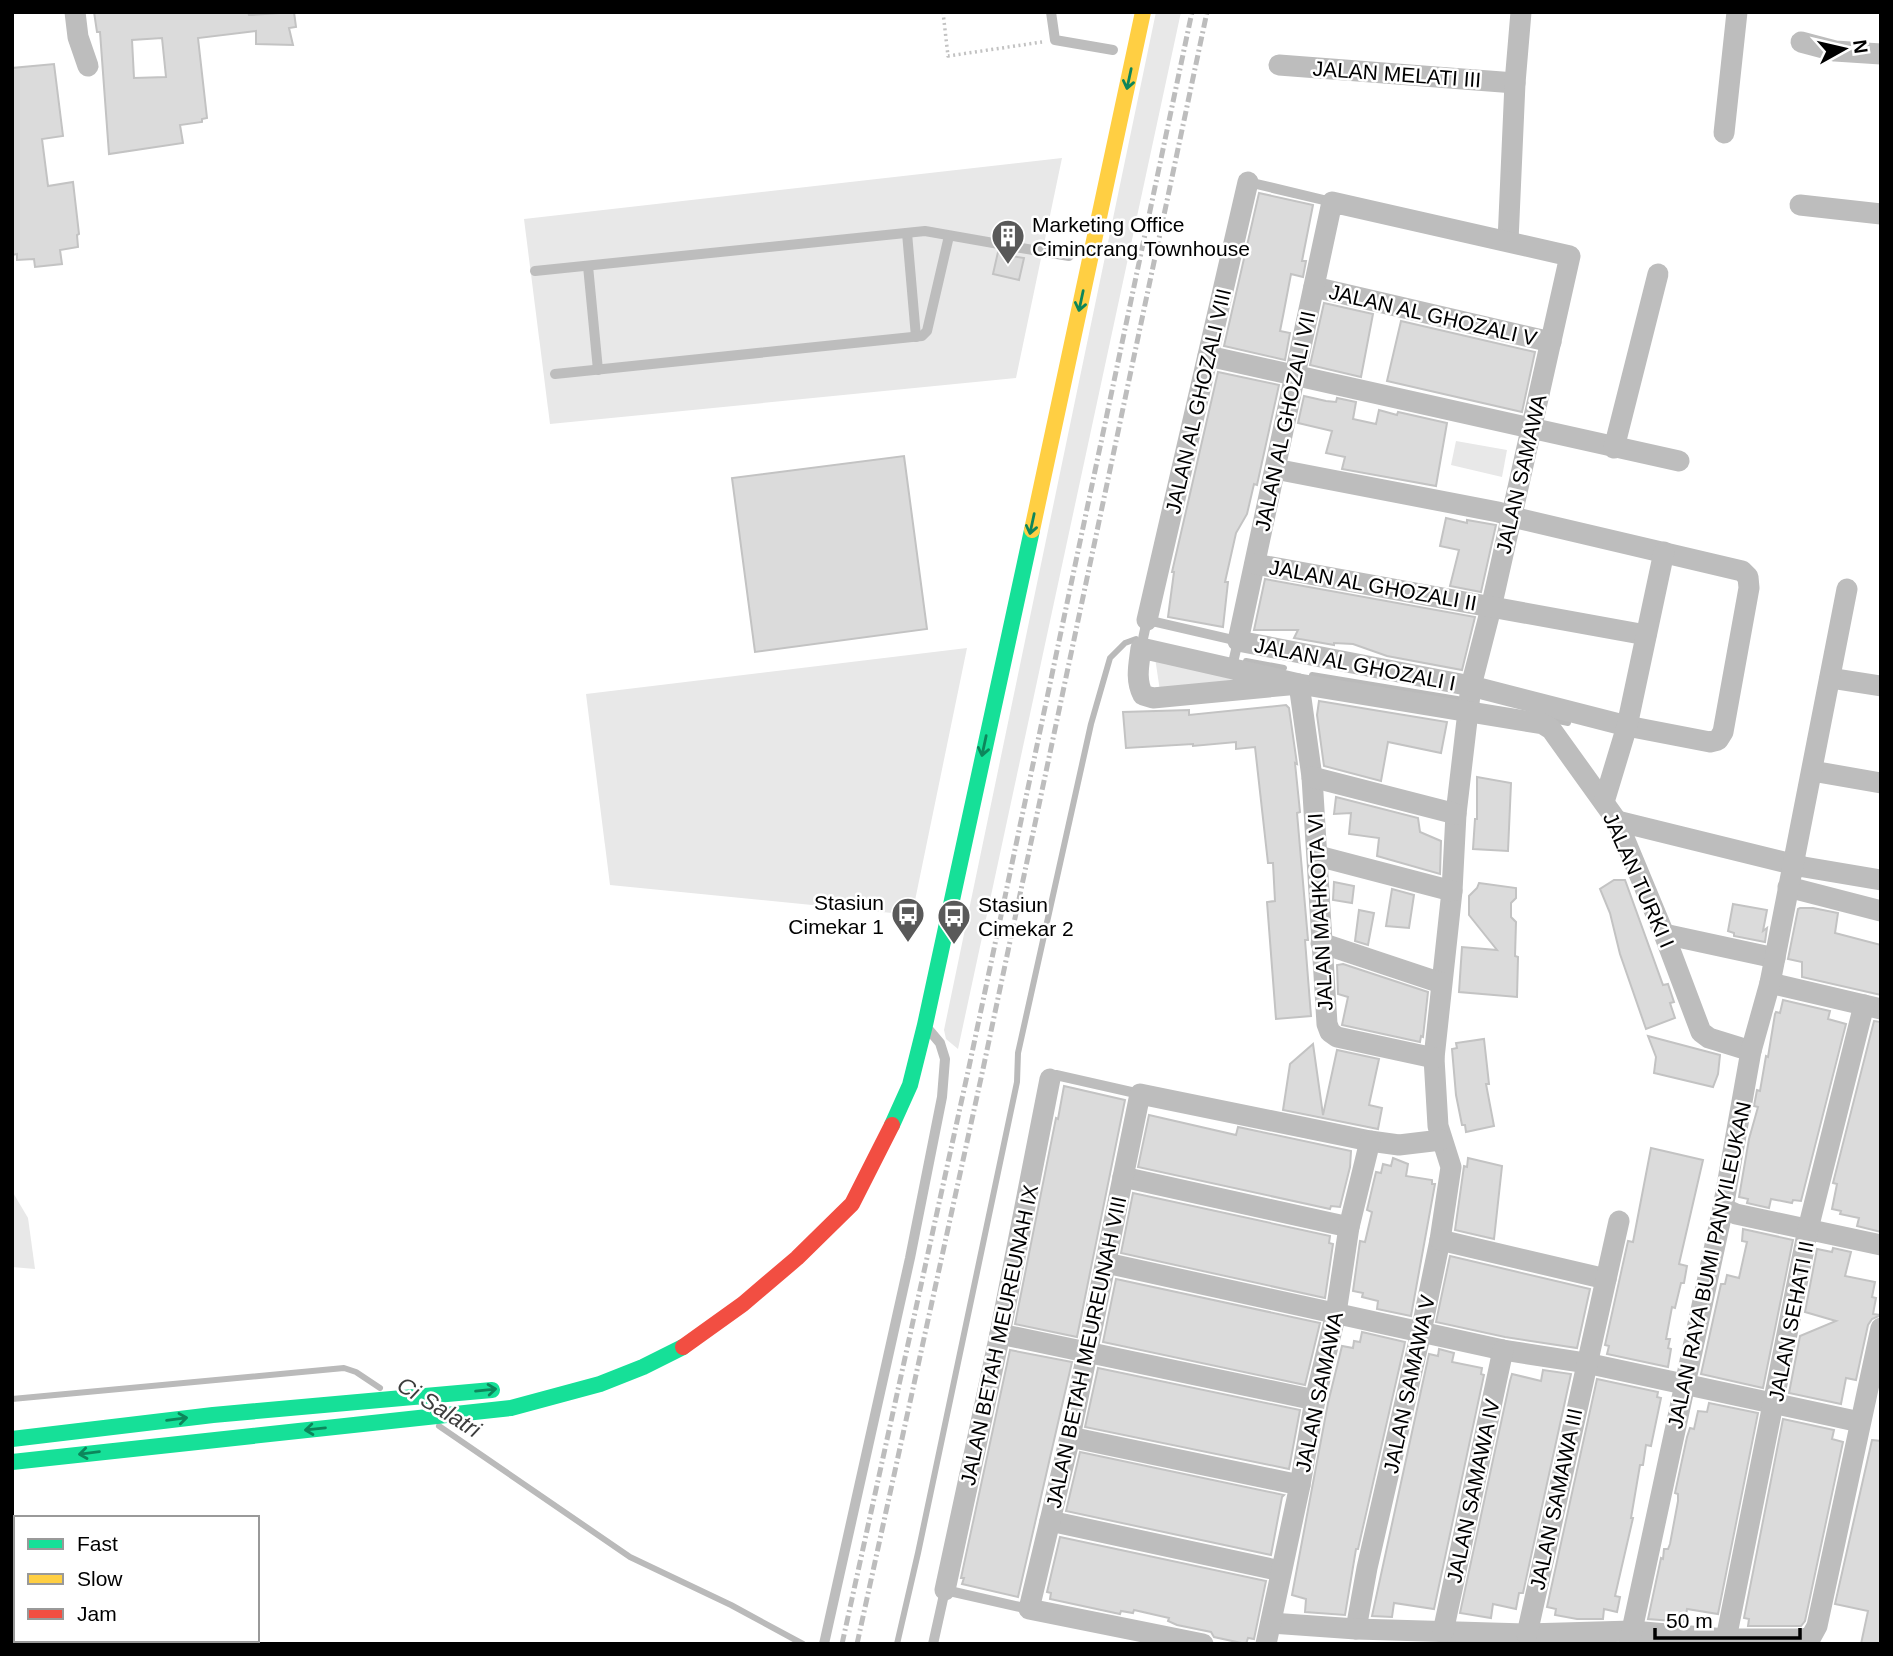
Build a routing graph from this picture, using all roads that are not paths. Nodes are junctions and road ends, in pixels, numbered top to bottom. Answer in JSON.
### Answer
{"nodes":[{"id":1,"x":75,"y":12,"type":"edge"},
{"id":2,"x":1051,"y":12,"type":"edge"},
{"id":3,"x":1143,"y":12,"type":"edge"},
{"id":4,"x":1521,"y":12,"type":"edge"},
{"id":5,"x":1737,"y":12,"type":"edge"},
{"id":6,"x":1801,"y":42,"type":"dead end"},
{"id":7,"x":1113,"y":50,"type":"dead end"},
{"id":8,"x":1881,"y":54,"type":"edge"},
{"id":9,"x":1279,"y":65,"type":"dead end"},
{"id":10,"x":88,"y":66,"type":"dead end"},
{"id":11,"x":1514,"y":83,"type":"junction"},
{"id":12,"x":1724,"y":133,"type":"dead end"},
{"id":13,"x":1248,"y":182,"type":"joint"},
{"id":14,"x":1332,"y":202,"type":"junction"},
{"id":15,"x":1800,"y":205,"type":"dead end"},
{"id":16,"x":1881,"y":214,"type":"edge"},
{"id":17,"x":907,"y":233,"type":"junction"},
{"id":18,"x":949,"y":236,"type":"junction"},
{"id":19,"x":1508,"y":241,"type":"junction"},
{"id":20,"x":999,"y":244,"type":"dead end"},
{"id":21,"x":1015,"y":247,"type":"dead end"},
{"id":22,"x":1069,"y":257,"type":"dead end"},
{"id":23,"x":588,"y":266,"type":"junction"},
{"id":24,"x":535,"y":271,"type":"dead end"},
{"id":25,"x":1658,"y":274,"type":"dead end"},
{"id":26,"x":1314,"y":287,"type":"junction"},
{"id":27,"x":916,"y":337,"type":"junction"},
{"id":28,"x":1551,"y":342,"type":"junction"},
{"id":29,"x":1208,"y":356,"type":"junction"},
{"id":30,"x":598,"y":370,"type":"junction"},
{"id":31,"x":555,"y":374,"type":"dead end"},
{"id":32,"x":1295,"y":376,"type":"junction"},
{"id":33,"x":1531,"y":429,"type":"junction"},
{"id":34,"x":1614,"y":448,"type":"junction"},
{"id":35,"x":1679,"y":461,"type":"dead end"},
{"id":36,"x":1275,"y":468,"type":"junction"},
{"id":37,"x":1511,"y":515,"type":"junction"},
{"id":38,"x":1664,"y":552,"type":"junction"},
{"id":39,"x":1255,"y":564,"type":"junction"},
{"id":40,"x":1847,"y":589,"type":"dead end"},
{"id":41,"x":1492,"y":608,"type":"junction"},
{"id":42,"x":1144,"y":631,"type":"junction"},
{"id":43,"x":1646,"y":635,"type":"junction"},
{"id":44,"x":1238,"y":641,"type":"junction"},
{"id":45,"x":1232,"y":667,"type":"junction"},
{"id":46,"x":1830,"y":678,"type":"junction"},
{"id":47,"x":1299,"y":684,"type":"junction"},
{"id":48,"x":1881,"y":686,"type":"edge"},
{"id":49,"x":1471,"y":699,"type":"junction"},
{"id":50,"x":1627,"y":726,"type":"junction"},
{"id":51,"x":1812,"y":771,"type":"junction"},
{"id":52,"x":1312,"y":777,"type":"junction"},
{"id":53,"x":1881,"y":783,"type":"edge"},
{"id":54,"x":1604,"y":802,"type":"junction"},
{"id":55,"x":1455,"y":814,"type":"junction"},
{"id":56,"x":1617,"y":821,"type":"junction"},
{"id":57,"x":1318,"y":856,"type":"junction"},
{"id":58,"x":1794,"y":864,"type":"junction"},
{"id":59,"x":1881,"y":880,"type":"edge"},
{"id":60,"x":1788,"y":887,"type":"junction"},
{"id":61,"x":1452,"y":891,"type":"junction"},
{"id":62,"x":1881,"y":911,"type":"edge"},
{"id":63,"x":1664,"y":934,"type":"junction"},
{"id":64,"x":1321,"y":943,"type":"junction"},
{"id":65,"x":1774,"y":958,"type":"junction"},
{"id":66,"x":1441,"y":983,"type":"junction"},
{"id":67,"x":1770,"y":983,"type":"junction"},
{"id":68,"x":1872,"y":1007,"type":"edge"},
{"id":69,"x":925,"y":1025,"type":"junction"},
{"id":70,"x":1751,"y":1051,"type":"junction"},
{"id":71,"x":1434,"y":1058,"type":"junction"},
{"id":72,"x":1050,"y":1079,"type":"joint"},
{"id":73,"x":1140,"y":1094,"type":"junction"},
{"id":74,"x":874,"y":1125,"type":"dead end"},
{"id":75,"x":1370,"y":1140,"type":"junction"},
{"id":76,"x":1441,"y":1140,"type":"junction"},
{"id":77,"x":863,"y":1147,"type":"dead end"},
{"id":78,"x":1123,"y":1177,"type":"junction"},
{"id":79,"x":1724,"y":1208,"type":"junction"},
{"id":80,"x":1619,"y":1221,"type":"dead end"},
{"id":81,"x":1349,"y":1227,"type":"junction"},
{"id":82,"x":1808,"y":1230,"type":"junction"},
{"id":83,"x":1440,"y":1240,"type":"junction"},
{"id":84,"x":1881,"y":1245,"type":"edge"},
{"id":85,"x":1106,"y":1263,"type":"junction"},
{"id":86,"x":1607,"y":1274,"type":"junction"},
{"id":87,"x":703,"y":1313,"type":"dead end"},
{"id":88,"x":1336,"y":1313,"type":"junction"},
{"id":89,"x":683,"y":1328,"type":"dead end"},
{"id":90,"x":1881,"y":1328,"type":"edge"},
{"id":91,"x":1421,"y":1332,"type":"junction"},
{"id":92,"x":1000,"y":1334,"type":"junction"},
{"id":93,"x":1503,"y":1350,"type":"junction"},
{"id":94,"x":1088,"y":1353,"type":"junction"},
{"id":95,"x":1586,"y":1363,"type":"junction"},
{"id":96,"x":1685,"y":1384,"type":"junction"},
{"id":97,"x":509,"y":1388,"type":"dead end"},
{"id":98,"x":384,"y":1400,"type":"junction"},
{"id":99,"x":1315,"y":1400,"type":"junction"},
{"id":100,"x":1775,"y":1404,"type":"junction"},
{"id":101,"x":1860,"y":1422,"type":"junction"},
{"id":102,"x":383,"y":1423,"type":"junction"},
{"id":103,"x":1070,"y":1437,"type":"junction"},
{"id":104,"x":12,"y":1438,"type":"edge"},
{"id":105,"x":12,"y":1462,"type":"edge"},
{"id":106,"x":1300,"y":1485,"type":"junction"},
{"id":107,"x":1050,"y":1521,"type":"junction"},
{"id":108,"x":1279,"y":1571,"type":"junction"},
{"id":109,"x":945,"y":1590,"type":"junction"},
{"id":110,"x":1029,"y":1609,"type":"junction"},
{"id":111,"x":1356,"y":1629,"type":"junction"},
{"id":112,"x":1443,"y":1632,"type":"junction"},
{"id":113,"x":1268,"y":1633,"type":"edge"},
{"id":114,"x":1527,"y":1634,"type":"junction"},
{"id":115,"x":825,"y":1638,"type":"edge"},
{"id":116,"x":1631,"y":1638,"type":"edge"},
{"id":117,"x":1726,"y":1639,"type":"junction"},
{"id":118,"x":933,"y":1644,"type":"edge"},
{"id":119,"x":1203,"y":1644,"type":"edge"}],
"edges":[{"from":1,"to":10,"type":"street"},
{"from":2,"to":7,"type":"lane"},
{"from":3,"to":69,"type":"street","one_way":true},
{"from":4,"to":11,"type":"street"},
{"from":5,"to":12,"type":"street"},
{"from":6,"to":8,"type":"street"},
{"from":9,"to":11,"type":"street","name":"JALAN MELATI III"},
{"from":11,"to":19,"type":"street"},
{"from":13,"to":14,"type":"lane"},
{"from":13,"to":29,"type":"street","name":"JALAN AL GHOZALI VIII"},
{"from":14,"to":19,"type":"street"},
{"from":14,"to":26,"type":"street","name":"JALAN AL GHOZALI VII"},
{"from":15,"to":16,"type":"street"},
{"from":17,"to":18,"type":"lane"},
{"from":17,"to":23,"type":"lane"},
{"from":17,"to":27,"type":"lane"},
{"from":18,"to":20,"type":"lane"},
{"from":18,"to":27,"type":"lane"},
{"from":19,"to":28,"type":"street","name":"JALAN SAMAWA"},
{"from":21,"to":22,"type":"lane"},
{"from":23,"to":24,"type":"lane"},
{"from":23,"to":30,"type":"lane"},
{"from":25,"to":34,"type":"street"},
{"from":26,"to":28,"type":"street","name":"JALAN AL GHOZALI V"},
{"from":26,"to":32,"type":"street","name":"JALAN AL GHOZALI VII"},
{"from":27,"to":30,"type":"lane"},
{"from":28,"to":33,"type":"street","name":"JALAN SAMAWA"},
{"from":29,"to":32,"type":"street"},
{"from":29,"to":42,"type":"street","name":"JALAN AL GHOZALI VIII"},
{"from":30,"to":31,"type":"lane"},
{"from":32,"to":33,"type":"street"},
{"from":32,"to":36,"type":"street","name":"JALAN AL GHOZALI VII"},
{"from":33,"to":34,"type":"street"},
{"from":33,"to":37,"type":"street","name":"JALAN SAMAWA"},
{"from":34,"to":35,"type":"street"},
{"from":36,"to":37,"type":"street"},
{"from":36,"to":39,"type":"street","name":"JALAN AL GHOZALI VII"},
{"from":37,"to":38,"type":"street"},
{"from":37,"to":41,"type":"street","name":"JALAN SAMAWA"},
{"from":38,"to":43,"type":"street"},
{"from":38,"to":50,"type":"street"},
{"from":39,"to":41,"type":"street","name":"JALAN AL GHOZALI II"},
{"from":39,"to":44,"type":"street","name":"JALAN AL GHOZALI VII"},
{"from":40,"to":46,"type":"street","name":"JALAN RAYA BUMI PANYILEUKAN"},
{"from":41,"to":43,"type":"street","name":"JALAN AL GHOZALI II"},
{"from":41,"to":49,"type":"street","name":"JALAN SAMAWA"},
{"from":42,"to":44,"type":"lane"},
{"from":42,"to":45,"type":"street"},
{"from":42,"to":47,"type":"street","name":"JALAN AL GHOZALI VIII"},
{"from":43,"to":50,"type":"street"},
{"from":44,"to":45,"type":"lane"},
{"from":44,"to":49,"type":"street","name":"JALAN AL GHOZALI I"},
{"from":45,"to":47,"type":"street"},
{"from":46,"to":48,"type":"street"},
{"from":46,"to":51,"type":"street","name":"JALAN RAYA BUMI PANYILEUKAN"},
{"from":47,"to":49,"type":"street"},
{"from":47,"to":52,"type":"street","name":"JALAN MAHKOTA VI"},
{"from":49,"to":50,"type":"street"},
{"from":49,"to":54,"type":"street","name":"JALAN TURKI I"},
{"from":49,"to":55,"type":"street","name":"JALAN SAMAWA"},
{"from":50,"to":54,"type":"street"},
{"from":51,"to":53,"type":"street"},
{"from":51,"to":58,"type":"street","name":"JALAN RAYA BUMI PANYILEUKAN"},
{"from":52,"to":55,"type":"street"},
{"from":52,"to":57,"type":"street","name":"JALAN MAHKOTA VI"},
{"from":54,"to":56,"type":"street","name":"JALAN TURKI I"},
{"from":55,"to":61,"type":"street","name":"JALAN SAMAWA"},
{"from":56,"to":58,"type":"street"},
{"from":56,"to":63,"type":"street","name":"JALAN TURKI I"},
{"from":57,"to":61,"type":"street"},
{"from":57,"to":64,"type":"street","name":"JALAN MAHKOTA VI"},
{"from":58,"to":59,"type":"street"},
{"from":58,"to":60,"type":"street","name":"JALAN RAYA BUMI PANYILEUKAN"},
{"from":60,"to":62,"type":"street"},
{"from":60,"to":65,"type":"street","name":"JALAN RAYA BUMI PANYILEUKAN"},
{"from":61,"to":66,"type":"street","name":"JALAN SAMAWA"},
{"from":63,"to":65,"type":"street"},
{"from":63,"to":70,"type":"street","name":"JALAN TURKI I"},
{"from":64,"to":66,"type":"street"},
{"from":64,"to":71,"type":"street","name":"JALAN MAHKOTA VI"},
{"from":65,"to":67,"type":"street","name":"JALAN RAYA BUMI PANYILEUKAN"},
{"from":66,"to":71,"type":"street","name":"JALAN SAMAWA"},
{"from":67,"to":68,"type":"street"},
{"from":67,"to":70,"type":"street","name":"JALAN RAYA BUMI PANYILEUKAN"},
{"from":68,"to":82,"type":"street","name":"JALAN SEHATI II"},
{"from":69,"to":102,"type":"street"},
{"from":69,"to":115,"type":"lane"},
{"from":70,"to":79,"type":"street","name":"JALAN RAYA BUMI PANYILEUKAN"},
{"from":71,"to":76,"type":"street","name":"JALAN SAMAWA"},
{"from":72,"to":73,"type":"lane"},
{"from":72,"to":92,"type":"street","name":"JALAN BETAH MEUREUNAH IX"},
{"from":73,"to":75,"type":"street"},
{"from":73,"to":78,"type":"street","name":"JALAN BETAH MEUREUNAH VIII"},
{"from":74,"to":77,"type":"street"},
{"from":75,"to":76,"type":"street"},
{"from":75,"to":81,"type":"street","name":"JALAN SAMAWA"},
{"from":76,"to":83,"type":"street","name":"JALAN SAMAWA V"},
{"from":78,"to":81,"type":"street"},
{"from":78,"to":85,"type":"street","name":"JALAN BETAH MEUREUNAH VIII"},
{"from":79,"to":82,"type":"street"},
{"from":79,"to":96,"type":"street","name":"JALAN RAYA BUMI PANYILEUKAN"},
{"from":80,"to":86,"type":"street"},
{"from":81,"to":88,"type":"street","name":"JALAN SAMAWA"},
{"from":82,"to":84,"type":"street"},
{"from":82,"to":100,"type":"street","name":"JALAN SEHATI II"},
{"from":83,"to":86,"type":"street"},
{"from":83,"to":91,"type":"street","name":"JALAN SAMAWA V"},
{"from":85,"to":88,"type":"street"},
{"from":85,"to":94,"type":"street","name":"JALAN BETAH MEUREUNAH VIII"},
{"from":86,"to":95,"type":"street","name":"JALAN SAMAWA III"},
{"from":87,"to":89,"type":"street"},
{"from":88,"to":91,"type":"street"},
{"from":88,"to":99,"type":"street","name":"JALAN SAMAWA"},
{"from":90,"to":101,"type":"street"},
{"from":91,"to":93,"type":"street"},
{"from":91,"to":111,"type":"street","name":"JALAN SAMAWA V"},
{"from":92,"to":94,"type":"street"},
{"from":92,"to":109,"type":"street","name":"JALAN BETAH MEUREUNAH IX"},
{"from":93,"to":95,"type":"street"},
{"from":93,"to":112,"type":"street","name":"JALAN SAMAWA IV"},
{"from":94,"to":99,"type":"street"},
{"from":94,"to":103,"type":"street","name":"JALAN BETAH MEUREUNAH VIII"},
{"from":95,"to":96,"type":"street"},
{"from":95,"to":114,"type":"street","name":"JALAN SAMAWA III"},
{"from":96,"to":100,"type":"street"},
{"from":96,"to":116,"type":"street","name":"JALAN RAYA BUMI PANYILEUKAN"},
{"from":98,"to":97,"type":"street","one_way":true},
{"from":98,"to":102,"type":"street"},
{"from":104,"to":98,"type":"street","one_way":true},
{"from":99,"to":106,"type":"street","name":"JALAN SAMAWA"},
{"from":100,"to":101,"type":"street"},
{"from":100,"to":117,"type":"street","name":"JALAN SEHATI II"},
{"from":101,"to":117,"type":"street"},
{"from":102,"to":105,"type":"street","one_way":true},
{"from":103,"to":106,"type":"street"},
{"from":103,"to":107,"type":"street","name":"JALAN BETAH MEUREUNAH VIII"},
{"from":106,"to":108,"type":"street","name":"JALAN SAMAWA"},
{"from":107,"to":108,"type":"street"},
{"from":107,"to":110,"type":"street","name":"JALAN BETAH MEUREUNAH VIII"},
{"from":108,"to":113,"type":"street","name":"JALAN SAMAWA"},
{"from":109,"to":110,"type":"lane"},
{"from":109,"to":118,"type":"lane"},
{"from":110,"to":119,"type":"street"},
{"from":111,"to":112,"type":"street"},
{"from":111,"to":113,"type":"street"},
{"from":112,"to":114,"type":"street"},
{"from":114,"to":116,"type":"street"},
{"from":116,"to":117,"type":"street"}]}
